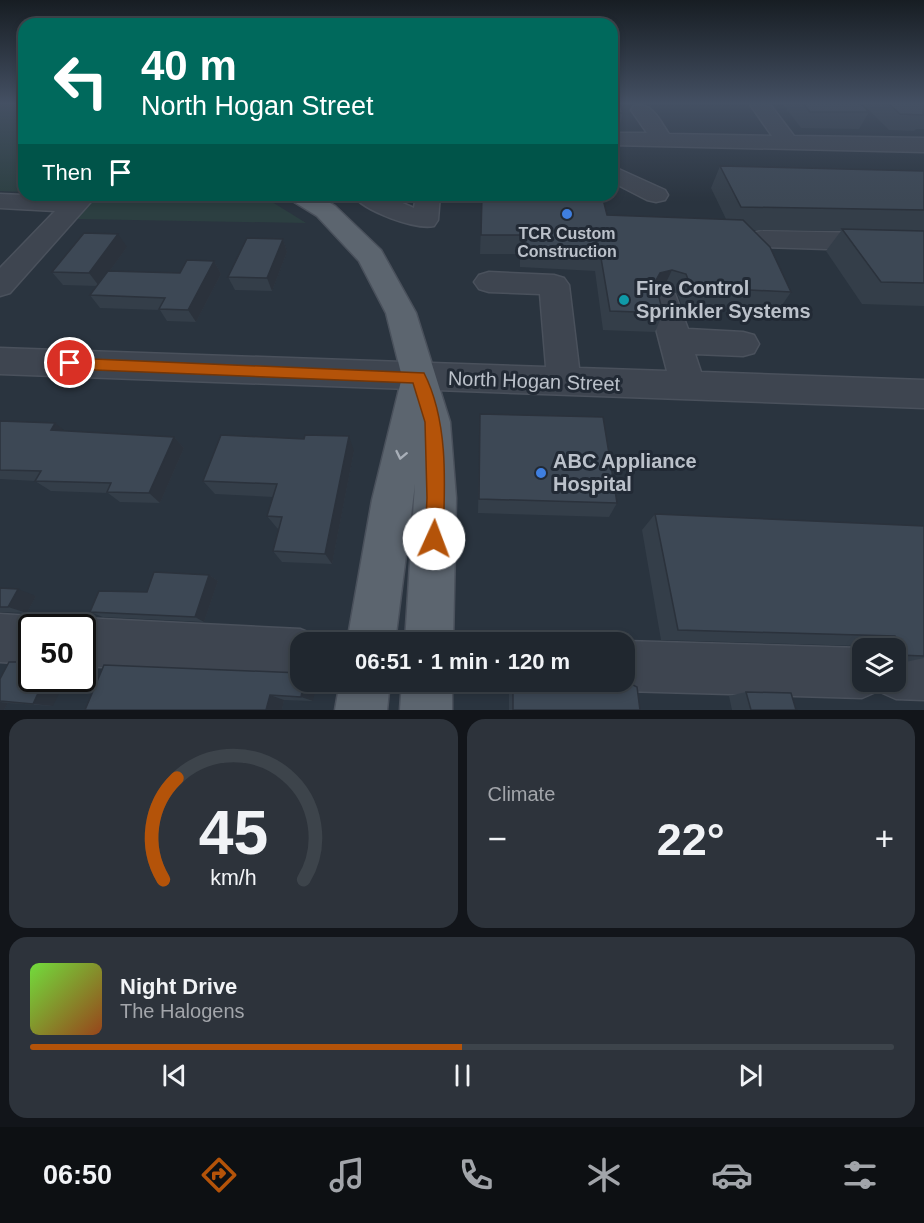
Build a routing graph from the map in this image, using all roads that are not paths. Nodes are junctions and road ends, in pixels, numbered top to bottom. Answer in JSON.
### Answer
{"nodes":[{"id":1,"x":660,"y":136,"type":"edge"},
{"id":2,"x":783,"y":136,"type":"edge"},
{"id":3,"x":880,"y":136,"type":"edge"},
{"id":4,"x":618,"y":139,"type":"edge"},
{"id":5,"x":663,"y":140,"type":"junction"},
{"id":6,"x":787,"y":142,"type":"junction"},
{"id":7,"x":888,"y":144,"type":"junction"},
{"id":8,"x":924,"y":145,"type":"edge"},
{"id":9,"x":618,"y":176,"type":"edge"},
{"id":10,"x":656,"y":195,"type":"dead end"},
{"id":11,"x":0,"y":201,"type":"edge"},
{"id":12,"x":18,"y":201,"type":"edge"},
{"id":13,"x":79,"y":201,"type":"edge"},
{"id":14,"x":310,"y":201,"type":"edge"},
{"id":15,"x":377,"y":201,"type":"edge"},
{"id":16,"x":427,"y":201,"type":"edge"},
{"id":17,"x":762,"y":239,"type":"edge"},
{"id":18,"x":924,"y":243,"type":"edge"},
{"id":19,"x":489,"y":282,"type":"dead end"},
{"id":20,"x":0,"y":286,"type":"edge"},
{"id":21,"x":664,"y":302,"type":"dead end"},
{"id":22,"x":675,"y":341,"type":"junction"},
{"id":23,"x":743,"y":344,"type":"dead end"},
{"id":24,"x":0,"y":361,"type":"edge"},
{"id":25,"x":419,"y":377,"type":"junction"},
{"id":26,"x":564,"y":382,"type":"junction"},
{"id":27,"x":688,"y":386,"type":"junction"},
{"id":28,"x":924,"y":394,"type":"edge"},
{"id":29,"x":372,"y":632,"type":"edge"},
{"id":30,"x":429,"y":632,"type":"edge"},
{"id":31,"x":0,"y":638,"type":"edge"},
{"id":32,"x":18,"y":639,"type":"edge"},
{"id":33,"x":96,"y":643,"type":"edge"},
{"id":34,"x":290,"y":652,"type":"edge"},
{"id":35,"x":635,"y":666,"type":"edge"},
{"id":36,"x":852,"y":673,"type":"edge"},
{"id":37,"x":906,"y":674,"type":"edge"},
{"id":38,"x":924,"y":675,"type":"edge"},
{"id":39,"x":363,"y":692,"type":"edge"},
{"id":40,"x":427,"y":692,"type":"edge"},
{"id":41,"x":361,"y":710,"type":"edge"},
{"id":42,"x":426,"y":710,"type":"edge"}],
"edges":[{"from":1,"to":5,"type":"street"},
{"from":2,"to":6,"type":"street"},
{"from":3,"to":7,"type":"street"},
{"from":4,"to":5,"type":"street"},
{"from":5,"to":6,"type":"street"},
{"from":6,"to":7,"type":"street"},
{"from":7,"to":8,"type":"street"},
{"from":9,"to":10,"type":"street"},
{"from":11,"to":12,"type":"street"},
{"from":13,"to":20,"type":"street"},
{"from":14,"to":25,"type":"main road"},
{"from":15,"to":16,"type":"street"},
{"from":17,"to":18,"type":"street"},
{"from":19,"to":26,"type":"street"},
{"from":21,"to":22,"type":"street"},
{"from":22,"to":23,"type":"street"},
{"from":22,"to":27,"type":"street"},
{"from":24,"to":25,"type":"street","name":"North Hogan Street"},
{"from":25,"to":26,"type":"street","name":"North Hogan Street"},
{"from":25,"to":29,"type":"main road","one_way":true},
{"from":25,"to":30,"type":"main road"},
{"from":26,"to":27,"type":"street","name":"North Hogan Street"},
{"from":27,"to":28,"type":"street","name":"North Hogan Street"},
{"from":31,"to":32,"type":"street"},
{"from":33,"to":34,"type":"street"},
{"from":35,"to":36,"type":"street"},
{"from":37,"to":38,"type":"street"},
{"from":39,"to":41,"type":"main road"},
{"from":40,"to":42,"type":"main road"}]}
